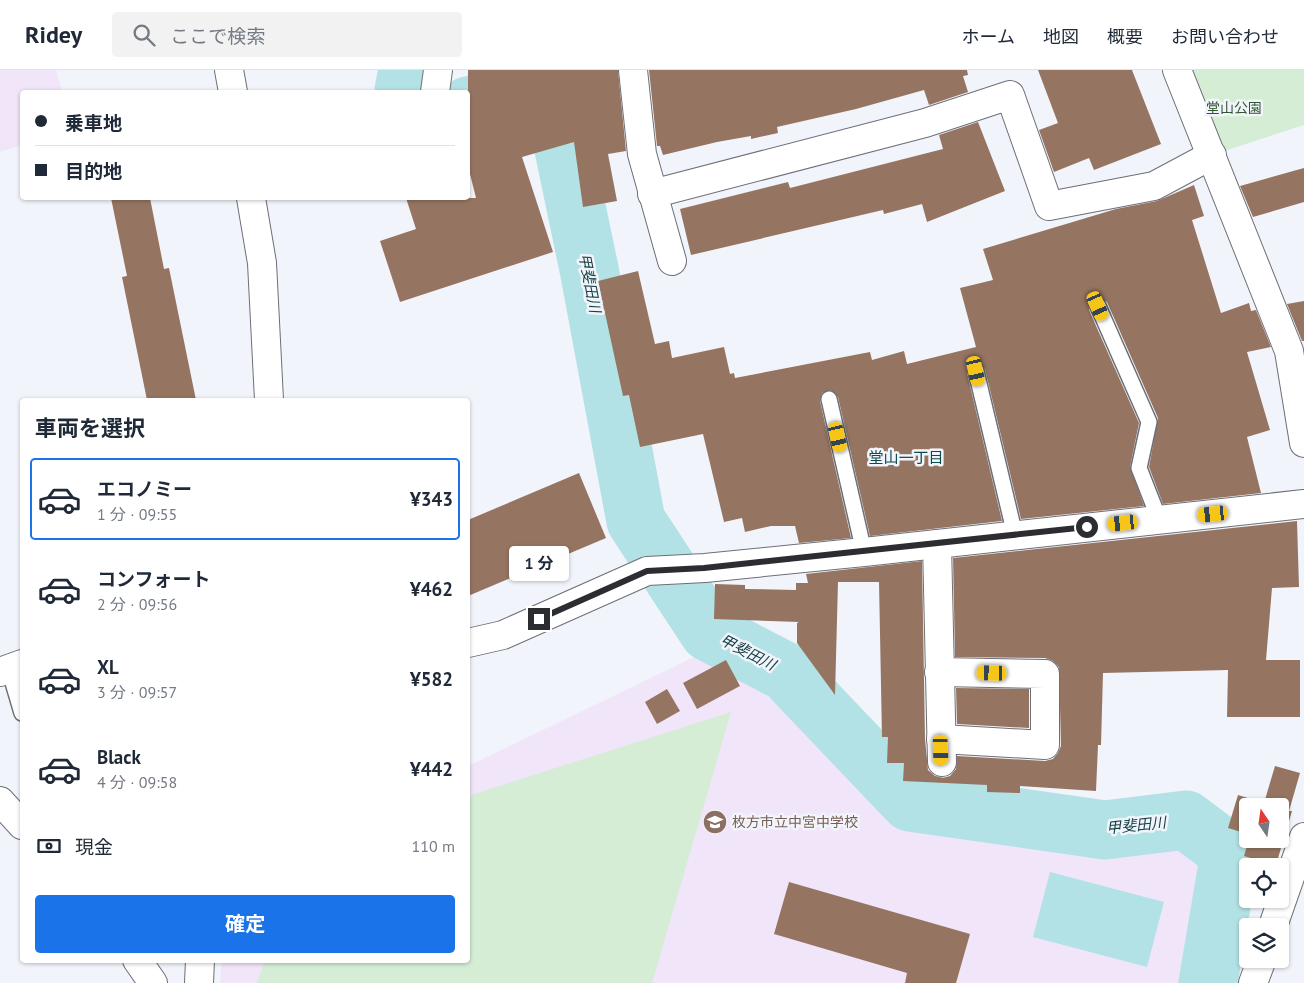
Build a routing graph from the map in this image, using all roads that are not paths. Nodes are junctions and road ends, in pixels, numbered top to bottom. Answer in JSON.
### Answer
{"nodes":[{"id":1,"x":229,"y":70,"type":"edge"},
{"id":2,"x":633,"y":70,"type":"edge"},
{"id":3,"x":1177,"y":70,"type":"edge"},
{"id":4,"x":233,"y":90,"type":"edge"},
{"id":5,"x":1212,"y":155,"type":"junction"},
{"id":6,"x":652,"y":194,"type":"junction"},
{"id":7,"x":250,"y":200,"type":"edge"},
{"id":8,"x":672,"y":262,"type":"dead end"},
{"id":9,"x":1098,"y":306,"type":"dead end"},
{"id":10,"x":976,"y":371,"type":"dead end"},
{"id":11,"x":269,"y":398,"type":"edge"},
{"id":12,"x":829,"y":399,"type":"dead end"},
{"id":13,"x":1304,"y":443,"type":"edge"},
{"id":14,"x":1304,"y":504,"type":"edge"},
{"id":15,"x":1159,"y":519,"type":"junction"},
{"id":16,"x":1015,"y":535,"type":"junction"},
{"id":17,"x":937,"y":544,"type":"junction"},
{"id":18,"x":864,"y":552,"type":"junction"},
{"id":19,"x":470,"y":643,"type":"edge"},
{"id":20,"x":10,"y":668,"type":"edge"},
{"id":21,"x":939,"y":672,"type":"junction"},
{"id":22,"x":20,"y":706,"type":"edge"},
{"id":23,"x":0,"y":801,"type":"edge"},
{"id":24,"x":20,"y":823,"type":"edge"},
{"id":25,"x":1304,"y":837,"type":"edge"},
{"id":26,"x":1276,"y":918,"type":"edge"},
{"id":27,"x":139,"y":963,"type":"edge"},
{"id":28,"x":200,"y":963,"type":"edge"},
{"id":29,"x":1259,"y":968,"type":"edge"},
{"id":30,"x":153,"y":983,"type":"edge"},
{"id":31,"x":199,"y":983,"type":"edge"},
{"id":32,"x":1253,"y":983,"type":"edge"}],
"edges":[{"from":1,"to":4,"type":"street"},
{"from":2,"to":6,"type":"street"},
{"from":3,"to":5,"type":"street"},
{"from":5,"to":6,"type":"street"},
{"from":5,"to":13,"type":"street"},
{"from":6,"to":8,"type":"street"},
{"from":7,"to":11,"type":"street"},
{"from":9,"to":15,"type":"lane"},
{"from":10,"to":16,"type":"lane"},
{"from":12,"to":18,"type":"lane"},
{"from":14,"to":15,"type":"street"},
{"from":15,"to":16,"type":"street"},
{"from":16,"to":17,"type":"street"},
{"from":17,"to":18,"type":"street"},
{"from":17,"to":21,"type":"street"},
{"from":18,"to":19,"type":"street"},
{"from":20,"to":22,"type":"lane"},
{"from":21,"to":21,"type":"street"},
{"from":23,"to":24,"type":"street"},
{"from":25,"to":26,"type":"street"},
{"from":27,"to":30,"type":"street"},
{"from":28,"to":31,"type":"street"},
{"from":29,"to":32,"type":"street"}]}
